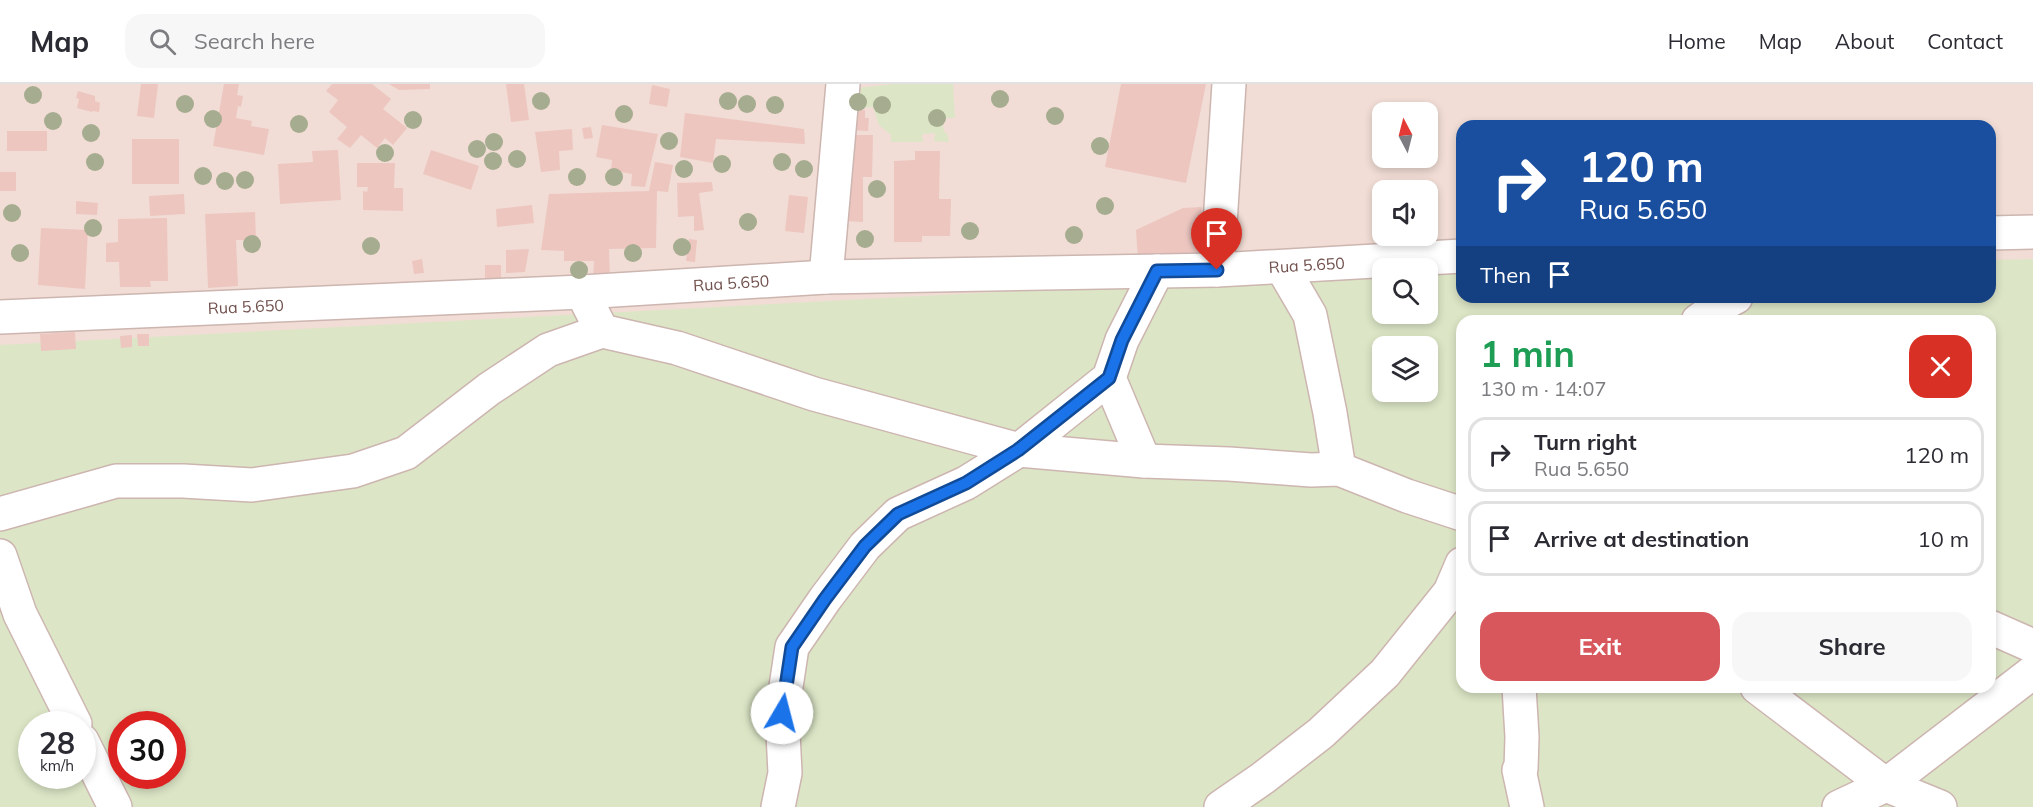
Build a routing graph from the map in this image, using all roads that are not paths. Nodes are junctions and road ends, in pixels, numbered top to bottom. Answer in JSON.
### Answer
{"nodes":[{"id":1,"x":843,"y":84,"type":"edge"},
{"id":2,"x":1229,"y":84,"type":"edge"},
{"id":3,"x":2033,"y":232,"type":"edge"},
{"id":4,"x":1996,"y":233,"type":"edge"},
{"id":5,"x":1456,"y":256,"type":"edge"},
{"id":6,"x":1282,"y":267,"type":"junction"},
{"id":7,"x":1217,"y":270,"type":"junction"},
{"id":8,"x":1157,"y":271,"type":"junction"},
{"id":9,"x":826,"y":277,"type":"junction"},
{"id":10,"x":582,"y":292,"type":"junction"},
{"id":11,"x":0,"y":317,"type":"edge"},
{"id":12,"x":602,"y":331,"type":"junction"},
{"id":13,"x":1109,"y":378,"type":"junction"},
{"id":14,"x":1018,"y":450,"type":"junction"},
{"id":15,"x":1144,"y":461,"type":"junction"},
{"id":16,"x":1339,"y":469,"type":"junction"},
{"id":17,"x":1456,"y":512,"type":"edge"},
{"id":18,"x":0,"y":514,"type":"edge"},
{"id":19,"x":0,"y":555,"type":"edge"},
{"id":20,"x":1456,"y":578,"type":"edge"},
{"id":21,"x":1996,"y":630,"type":"edge"},
{"id":22,"x":2033,"y":646,"type":"edge"},
{"id":23,"x":2033,"y":672,"type":"edge"},
{"id":24,"x":1519,"y":693,"type":"edge"},
{"id":25,"x":1764,"y":693,"type":"edge"},
{"id":26,"x":68,"y":711,"type":"edge"},
{"id":27,"x":96,"y":769,"type":"edge"},
{"id":28,"x":1882,"y":796,"type":"edge"},
{"id":29,"x":115,"y":807,"type":"edge"},
{"id":30,"x":778,"y":807,"type":"edge"},
{"id":31,"x":1221,"y":807,"type":"edge"},
{"id":32,"x":1527,"y":807,"type":"edge"},
{"id":33,"x":1839,"y":807,"type":"edge"},
{"id":34,"x":1940,"y":807,"type":"edge"}],
"edges":[{"from":1,"to":9,"type":"street"},
{"from":2,"to":7,"type":"street"},
{"from":3,"to":4,"type":"street"},
{"from":5,"to":6,"type":"street","name":"Rua 5.650"},
{"from":6,"to":7,"type":"street","name":"Rua 5.650"},
{"from":6,"to":16,"type":"street"},
{"from":7,"to":8,"type":"street","name":"Rua 5.650"},
{"from":8,"to":9,"type":"street","name":"Rua 5.650"},
{"from":8,"to":13,"type":"street"},
{"from":9,"to":10,"type":"street","name":"Rua 5.650"},
{"from":10,"to":11,"type":"street","name":"Rua 5.650"},
{"from":10,"to":12,"type":"street"},
{"from":12,"to":14,"type":"street"},
{"from":12,"to":18,"type":"street"},
{"from":13,"to":14,"type":"street"},
{"from":13,"to":15,"type":"street"},
{"from":14,"to":15,"type":"street"},
{"from":14,"to":30,"type":"street"},
{"from":15,"to":16,"type":"street"},
{"from":16,"to":17,"type":"street"},
{"from":19,"to":26,"type":"street"},
{"from":20,"to":31,"type":"street"},
{"from":21,"to":22,"type":"street"},
{"from":23,"to":28,"type":"street"},
{"from":24,"to":32,"type":"street"},
{"from":25,"to":28,"type":"street"},
{"from":27,"to":29,"type":"street"},
{"from":28,"to":33,"type":"street"},
{"from":28,"to":34,"type":"street"}]}
